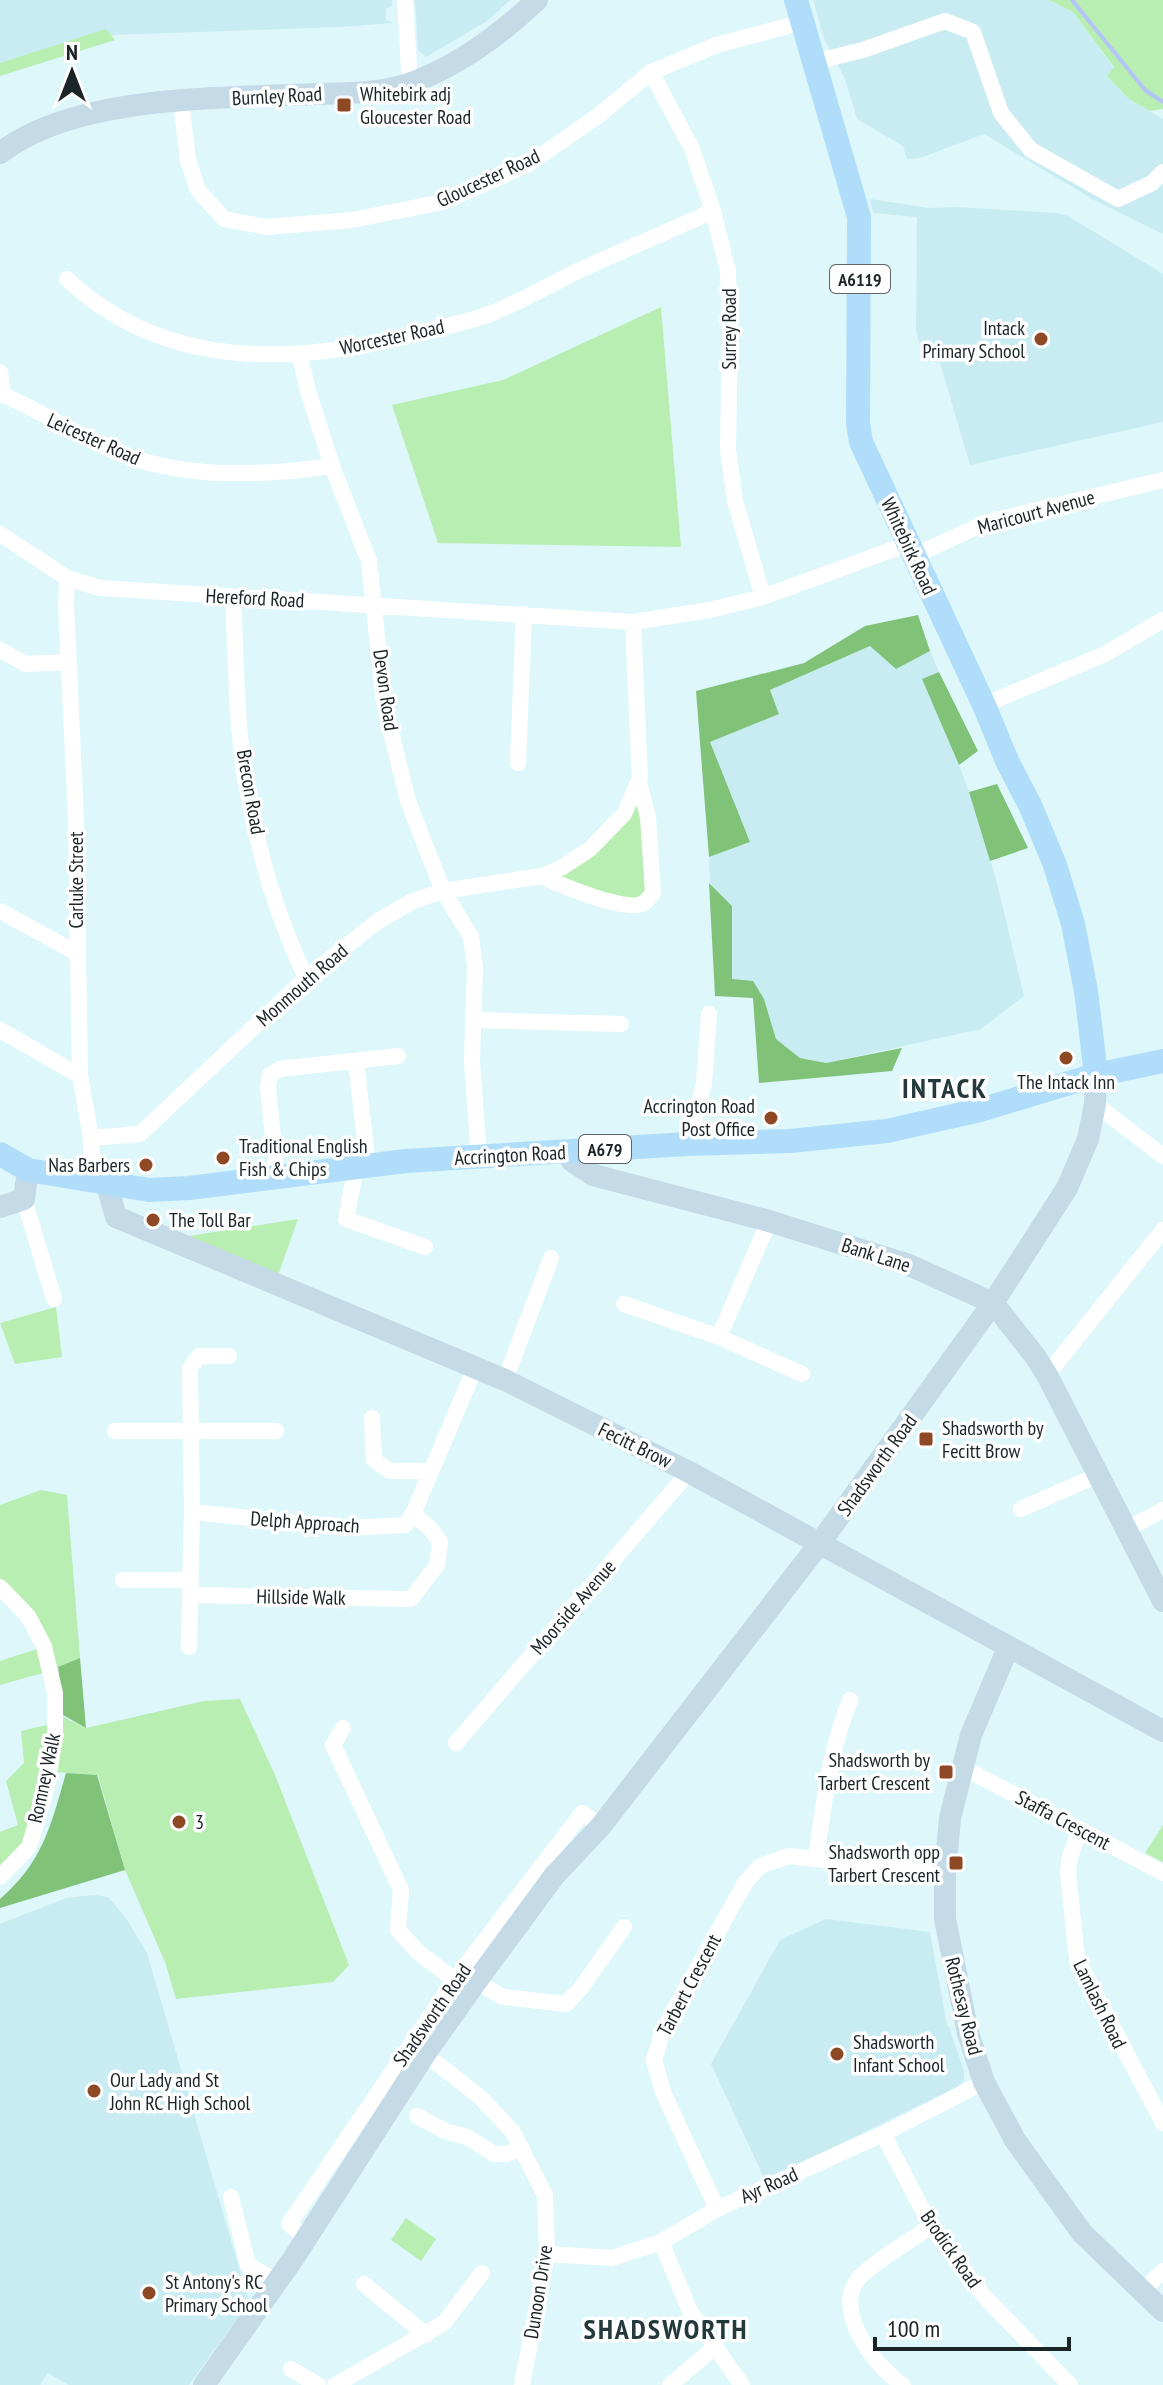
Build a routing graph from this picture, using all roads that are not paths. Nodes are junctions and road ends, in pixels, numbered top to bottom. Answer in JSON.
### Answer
{"nodes":[{"id":1,"x":405,"y":0,"type":"edge"},
{"id":2,"x":537,"y":0,"type":"edge"},
{"id":3,"x":799,"y":11,"type":"edge"},
{"id":4,"x":814,"y":62,"type":"junction"},
{"id":5,"x":651,"y":72,"type":"junction"},
{"id":6,"x":410,"y":83,"type":"junction"},
{"id":7,"x":181,"y":101,"type":"junction"},
{"id":8,"x":0,"y":153,"type":"edge"},
{"id":9,"x":1163,"y":172,"type":"edge"},
{"id":10,"x":713,"y":211,"type":"junction"},
{"id":11,"x":67,"y":279,"type":"dead end"},
{"id":12,"x":300,"y":356,"type":"junction"},
{"id":13,"x":0,"y":372,"type":"edge"},
{"id":14,"x":2,"y":395,"type":"edge"},
{"id":15,"x":332,"y":466,"type":"junction"},
{"id":16,"x":1163,"y":480,"type":"edge"},
{"id":17,"x":0,"y":534,"type":"edge"},
{"id":18,"x":911,"y":550,"type":"junction"},
{"id":19,"x":67,"y":578,"type":"junction"},
{"id":20,"x":763,"y":597,"type":"junction"},
{"id":21,"x":233,"y":598,"type":"junction"},
{"id":22,"x":375,"y":604,"type":"junction"},
{"id":23,"x":524,"y":614,"type":"junction"},
{"id":24,"x":1163,"y":620,"type":"edge"},
{"id":25,"x":633,"y":622,"type":"junction"},
{"id":26,"x":0,"y":650,"type":"edge"},
{"id":27,"x":68,"y":662,"type":"junction"},
{"id":28,"x":984,"y":705,"type":"junction"},
{"id":29,"x":518,"y":763,"type":"dead end"},
{"id":30,"x":639,"y":783,"type":"junction"},
{"id":31,"x":542,"y":876,"type":"junction"},
{"id":32,"x":443,"y":891,"type":"junction"},
{"id":33,"x":0,"y":911,"type":"edge"},
{"id":34,"x":77,"y":953,"type":"junction"},
{"id":35,"x":306,"y":978,"type":"junction"},
{"id":36,"x":709,"y":1014,"type":"dead end"},
{"id":37,"x":475,"y":1020,"type":"junction"},
{"id":38,"x":621,"y":1024,"type":"dead end"},
{"id":39,"x":0,"y":1030,"type":"edge"},
{"id":40,"x":398,"y":1056,"type":"dead end"},
{"id":41,"x":356,"y":1061,"type":"junction"},
{"id":42,"x":1163,"y":1061,"type":"edge"},
{"id":43,"x":1096,"y":1075,"type":"junction"},
{"id":44,"x":80,"y":1076,"type":"junction"},
{"id":45,"x":1095,"y":1104,"type":"junction"},
{"id":46,"x":91,"y":1138,"type":"junction"},
{"id":47,"x":688,"y":1144,"type":"junction"},
{"id":48,"x":570,"y":1151,"type":"junction"},
{"id":49,"x":0,"y":1154,"type":"edge"},
{"id":50,"x":1163,"y":1156,"type":"edge"},
{"id":51,"x":479,"y":1157,"type":"junction"},
{"id":52,"x":362,"y":1166,"type":"junction"},
{"id":53,"x":28,"y":1170,"type":"junction"},
{"id":54,"x":277,"y":1178,"type":"junction"},
{"id":55,"x":100,"y":1183,"type":"junction"},
{"id":56,"x":24,"y":1199,"type":"junction"},
{"id":57,"x":0,"y":1207,"type":"edge"},
{"id":58,"x":769,"y":1221,"type":"junction"},
{"id":59,"x":1163,"y":1230,"type":"edge"},
{"id":60,"x":425,"y":1247,"type":"dead end"},
{"id":61,"x":551,"y":1258,"type":"dead end"},
{"id":62,"x":54,"y":1299,"type":"dead end"},
{"id":63,"x":993,"y":1303,"type":"junction"},
{"id":64,"x":624,"y":1304,"type":"dead end"},
{"id":65,"x":719,"y":1337,"type":"junction"},
{"id":66,"x":229,"y":1356,"type":"dead end"},
{"id":67,"x":475,"y":1368,"type":"junction"},
{"id":68,"x":802,"y":1374,"type":"dead end"},
{"id":69,"x":1047,"y":1375,"type":"junction"},
{"id":70,"x":505,"y":1380,"type":"junction"},
{"id":71,"x":372,"y":1418,"type":"dead end"},
{"id":72,"x":115,"y":1431,"type":"dead end"},
{"id":73,"x":191,"y":1431,"type":"junction"},
{"id":74,"x":276,"y":1431,"type":"dead end"},
{"id":75,"x":430,"y":1471,"type":"junction"},
{"id":76,"x":689,"y":1472,"type":"junction"},
{"id":77,"x":1098,"y":1475,"type":"junction"},
{"id":78,"x":1021,"y":1509,"type":"dead end"},
{"id":79,"x":1163,"y":1510,"type":"edge"},
{"id":80,"x":192,"y":1512,"type":"junction"},
{"id":81,"x":413,"y":1514,"type":"junction"},
{"id":82,"x":1125,"y":1530,"type":"junction"},
{"id":83,"x":820,"y":1543,"type":"junction"},
{"id":84,"x":123,"y":1580,"type":"dead end"},
{"id":85,"x":0,"y":1587,"type":"edge"},
{"id":86,"x":190,"y":1587,"type":"junction"},
{"id":87,"x":1163,"y":1601,"type":"edge"},
{"id":88,"x":189,"y":1647,"type":"dead end"},
{"id":89,"x":1008,"y":1648,"type":"junction"},
{"id":90,"x":850,"y":1700,"type":"dead end"},
{"id":91,"x":343,"y":1728,"type":"dead end"},
{"id":92,"x":1163,"y":1731,"type":"edge"},
{"id":93,"x":456,"y":1743,"type":"dead end"},
{"id":94,"x":962,"y":1767,"type":"junction"},
{"id":95,"x":1080,"y":1829,"type":"junction"},
{"id":96,"x":816,"y":1858,"type":"junction"},
{"id":97,"x":1163,"y":1873,"type":"edge"},
{"id":98,"x":945,"y":1874,"type":"junction"},
{"id":99,"x":0,"y":1877,"type":"edge"},
{"id":100,"x":624,"y":1927,"type":"dead end"},
{"id":101,"x":467,"y":1984,"type":"junction"},
{"id":102,"x":425,"y":2054,"type":"junction"},
{"id":103,"x":984,"y":2082,"type":"junction"},
{"id":104,"x":417,"y":2116,"type":"dead end"},
{"id":105,"x":1163,"y":2123,"type":"edge"},
{"id":106,"x":883,"y":2134,"type":"junction"},
{"id":107,"x":522,"y":2148,"type":"junction"},
{"id":108,"x":231,"y":2197,"type":"dead end"},
{"id":109,"x":717,"y":2209,"type":"junction"},
{"id":110,"x":931,"y":2226,"type":"junction"},
{"id":111,"x":307,"y":2238,"type":"junction"},
{"id":112,"x":661,"y":2242,"type":"junction"},
{"id":113,"x":547,"y":2254,"type":"junction"},
{"id":114,"x":1163,"y":2271,"type":"edge"},
{"id":115,"x":482,"y":2273,"type":"dead end"},
{"id":116,"x":278,"y":2282,"type":"junction"},
{"id":117,"x":364,"y":2284,"type":"dead end"},
{"id":118,"x":1142,"y":2291,"type":"junction"},
{"id":119,"x":1163,"y":2311,"type":"edge"},
{"id":120,"x":426,"y":2335,"type":"junction"},
{"id":121,"x":715,"y":2347,"type":"junction"},
{"id":122,"x":291,"y":2369,"type":"dead end"},
{"id":123,"x":204,"y":2385,"type":"edge"},
{"id":124,"x":318,"y":2385,"type":"edge"},
{"id":125,"x":335,"y":2385,"type":"edge"},
{"id":126,"x":522,"y":2385,"type":"edge"},
{"id":127,"x":670,"y":2385,"type":"edge"},
{"id":128,"x":742,"y":2385,"type":"edge"},
{"id":129,"x":903,"y":2385,"type":"edge"},
{"id":130,"x":1070,"y":2385,"type":"edge"}],
"edges":[{"from":1,"to":6,"type":"street"},
{"from":2,"to":6,"type":"street","name":"Burnley Road"},
{"from":3,"to":4,"type":"main road","name":"Whitebirk Road","number":"A6119"},
{"from":3,"to":5,"type":"street","name":"Gloucester Road"},
{"from":4,"to":9,"type":"street"},
{"from":4,"to":18,"type":"main road","name":"Whitebirk Road","number":"A6119"},
{"from":5,"to":7,"type":"street","name":"Gloucester Road"},
{"from":5,"to":10,"type":"street","name":"Surrey Road"},
{"from":6,"to":7,"type":"street","name":"Burnley Road"},
{"from":7,"to":8,"type":"street","name":"Burnley Road"},
{"from":10,"to":12,"type":"street","name":"Worcester Road"},
{"from":10,"to":20,"type":"street","name":"Surrey Road"},
{"from":11,"to":12,"type":"street","name":"Worcester Road"},
{"from":12,"to":15,"type":"street","name":"Devon Road"},
{"from":13,"to":14,"type":"street","name":"Leicester Road"},
{"from":14,"to":15,"type":"street","name":"Leicester Road"},
{"from":15,"to":22,"type":"street","name":"Devon Road"},
{"from":16,"to":18,"type":"street","name":"Maricourt Avenue"},
{"from":17,"to":19,"type":"street","name":"Hereford Road"},
{"from":18,"to":20,"type":"street","name":"Hereford Road"},
{"from":18,"to":28,"type":"main road","name":"Whitebirk Road","number":"A6119"},
{"from":19,"to":21,"type":"street","name":"Hereford Road"},
{"from":19,"to":27,"type":"street","name":"Carluke Street"},
{"from":20,"to":25,"type":"street","name":"Hereford Road"},
{"from":21,"to":22,"type":"street","name":"Hereford Road"},
{"from":21,"to":35,"type":"street","name":"Brecon Road"},
{"from":22,"to":23,"type":"street","name":"Hereford Road"},
{"from":22,"to":32,"type":"street","name":"Devon Road"},
{"from":23,"to":25,"type":"street","name":"Hereford Road"},
{"from":23,"to":29,"type":"street"},
{"from":24,"to":28,"type":"street"},
{"from":25,"to":30,"type":"street","name":"Monmouth Road"},
{"from":26,"to":27,"type":"street"},
{"from":27,"to":34,"type":"street","name":"Carluke Street"},
{"from":28,"to":43,"type":"main road","name":"Whitebirk Road","number":"A6119"},
{"from":30,"to":31,"type":"street","name":"Monmouth Road"},
{"from":30,"to":31,"type":"street","name":"Monmouth Road"},
{"from":31,"to":32,"type":"street","name":"Monmouth Road"},
{"from":32,"to":35,"type":"street","name":"Monmouth Road"},
{"from":32,"to":37,"type":"street","name":"Devon Road"},
{"from":33,"to":34,"type":"street"},
{"from":34,"to":44,"type":"street","name":"Carluke Street"},
{"from":35,"to":46,"type":"street","name":"Monmouth Road"},
{"from":36,"to":47,"type":"street"},
{"from":37,"to":38,"type":"street"},
{"from":37,"to":51,"type":"street","name":"Devon Road"},
{"from":39,"to":44,"type":"street"},
{"from":40,"to":41,"type":"street"},
{"from":41,"to":52,"type":"street"},
{"from":41,"to":54,"type":"street"},
{"from":42,"to":43,"type":"main road","name":"Accrington Road","number":"A679"},
{"from":43,"to":45,"type":"street","name":"Shadsworth Road"},
{"from":43,"to":47,"type":"main road","name":"Accrington Road","number":"A679"},
{"from":44,"to":46,"type":"street","name":"Carluke Street"},
{"from":45,"to":50,"type":"street"},
{"from":45,"to":63,"type":"street","name":"Shadsworth Road"},
{"from":46,"to":55,"type":"street","name":"Carluke Street"},
{"from":47,"to":48,"type":"main road","name":"Accrington Road","number":"A679"},
{"from":48,"to":51,"type":"main road","name":"Accrington Road","number":"A679"},
{"from":48,"to":58,"type":"street","name":"Bank Lane"},
{"from":49,"to":53,"type":"main road","name":"Accrington Road","number":"A679"},
{"from":51,"to":52,"type":"main road","name":"Accrington Road","number":"A679"},
{"from":52,"to":54,"type":"main road","name":"Accrington Road","number":"A679"},
{"from":52,"to":60,"type":"street"},
{"from":53,"to":55,"type":"main road","name":"Accrington Road","number":"A679"},
{"from":53,"to":56,"type":"street"},
{"from":54,"to":55,"type":"main road","name":"Accrington Road","number":"A679"},
{"from":55,"to":67,"type":"street","name":"Fecitt Brow"},
{"from":56,"to":57,"type":"street"},
{"from":56,"to":62,"type":"street"},
{"from":58,"to":63,"type":"street","name":"Bank Lane"},
{"from":58,"to":65,"type":"street"},
{"from":59,"to":69,"type":"street"},
{"from":61,"to":70,"type":"street"},
{"from":63,"to":69,"type":"street","name":"Bank Lane"},
{"from":63,"to":83,"type":"street","name":"Shadsworth Road"},
{"from":64,"to":65,"type":"street"},
{"from":65,"to":68,"type":"street"},
{"from":66,"to":73,"type":"street"},
{"from":67,"to":70,"type":"street","name":"Fecitt Brow"},
{"from":67,"to":75,"type":"street"},
{"from":69,"to":77,"type":"street","name":"Bank Lane"},
{"from":70,"to":76,"type":"street","name":"Fecitt Brow"},
{"from":71,"to":75,"type":"street"},
{"from":72,"to":73,"type":"street"},
{"from":73,"to":74,"type":"street"},
{"from":73,"to":80,"type":"street"},
{"from":75,"to":81,"type":"street"},
{"from":76,"to":83,"type":"street","name":"Fecitt Brow"},
{"from":76,"to":93,"type":"street","name":"Moorside Avenue"},
{"from":77,"to":78,"type":"street"},
{"from":77,"to":82,"type":"street","name":"Bank Lane"},
{"from":79,"to":82,"type":"street"},
{"from":80,"to":81,"type":"street","name":"Delph Approach"},
{"from":80,"to":86,"type":"street"},
{"from":81,"to":86,"type":"street","name":"Hillside Walk"},
{"from":82,"to":87,"type":"street","name":"Bank Lane"},
{"from":83,"to":89,"type":"street","name":"Fecitt Brow"},
{"from":83,"to":101,"type":"street","name":"Shadsworth Road"},
{"from":84,"to":86,"type":"street","name":"Hillside Walk"},
{"from":85,"to":99,"type":"street","name":"Romney Walk"},
{"from":86,"to":88,"type":"street"},
{"from":89,"to":92,"type":"street","name":"Fecitt Brow"},
{"from":89,"to":94,"type":"street","name":"Rothesay Road"},
{"from":90,"to":96,"type":"street"},
{"from":91,"to":101,"type":"street"},
{"from":94,"to":95,"type":"street","name":"Staffa Crescent"},
{"from":94,"to":98,"type":"street","name":"Rothesay Road"},
{"from":95,"to":97,"type":"street","name":"Staffa Crescent"},
{"from":95,"to":105,"type":"street","name":"Lamlash Road"},
{"from":96,"to":98,"type":"street","name":"Tarbert Crescent"},
{"from":96,"to":109,"type":"street","name":"Tarbert Crescent"},
{"from":98,"to":103,"type":"street","name":"Rothesay Road"},
{"from":100,"to":101,"type":"street"},
{"from":101,"to":102,"type":"street","name":"Shadsworth Road"},
{"from":101,"to":111,"type":"street","name":"Shadsworth Road"},
{"from":102,"to":107,"type":"street","name":"Dunoon Drive"},
{"from":102,"to":111,"type":"street","name":"Shadsworth Road"},
{"from":103,"to":106,"type":"street","name":"Ayr Road"},
{"from":103,"to":118,"type":"street","name":"Rothesay Road"},
{"from":104,"to":107,"type":"street"},
{"from":106,"to":109,"type":"street","name":"Ayr Road"},
{"from":106,"to":110,"type":"street","name":"Brodick Road"},
{"from":107,"to":113,"type":"street","name":"Dunoon Drive"},
{"from":108,"to":116,"type":"street"},
{"from":109,"to":112,"type":"street","name":"Ayr Road"},
{"from":110,"to":129,"type":"street"},
{"from":110,"to":130,"type":"street","name":"Brodick Road"},
{"from":111,"to":116,"type":"street","name":"Shadsworth Road"},
{"from":112,"to":113,"type":"street","name":"Ayr Road"},
{"from":112,"to":121,"type":"street"},
{"from":113,"to":126,"type":"street","name":"Dunoon Drive"},
{"from":114,"to":118,"type":"street"},
{"from":115,"to":120,"type":"street"},
{"from":116,"to":123,"type":"street","name":"Shadsworth Road"},
{"from":117,"to":120,"type":"street"},
{"from":118,"to":119,"type":"street","name":"Rothesay Road"},
{"from":120,"to":125,"type":"street"},
{"from":121,"to":127,"type":"street"},
{"from":121,"to":128,"type":"street"},
{"from":122,"to":124,"type":"street"}]}
